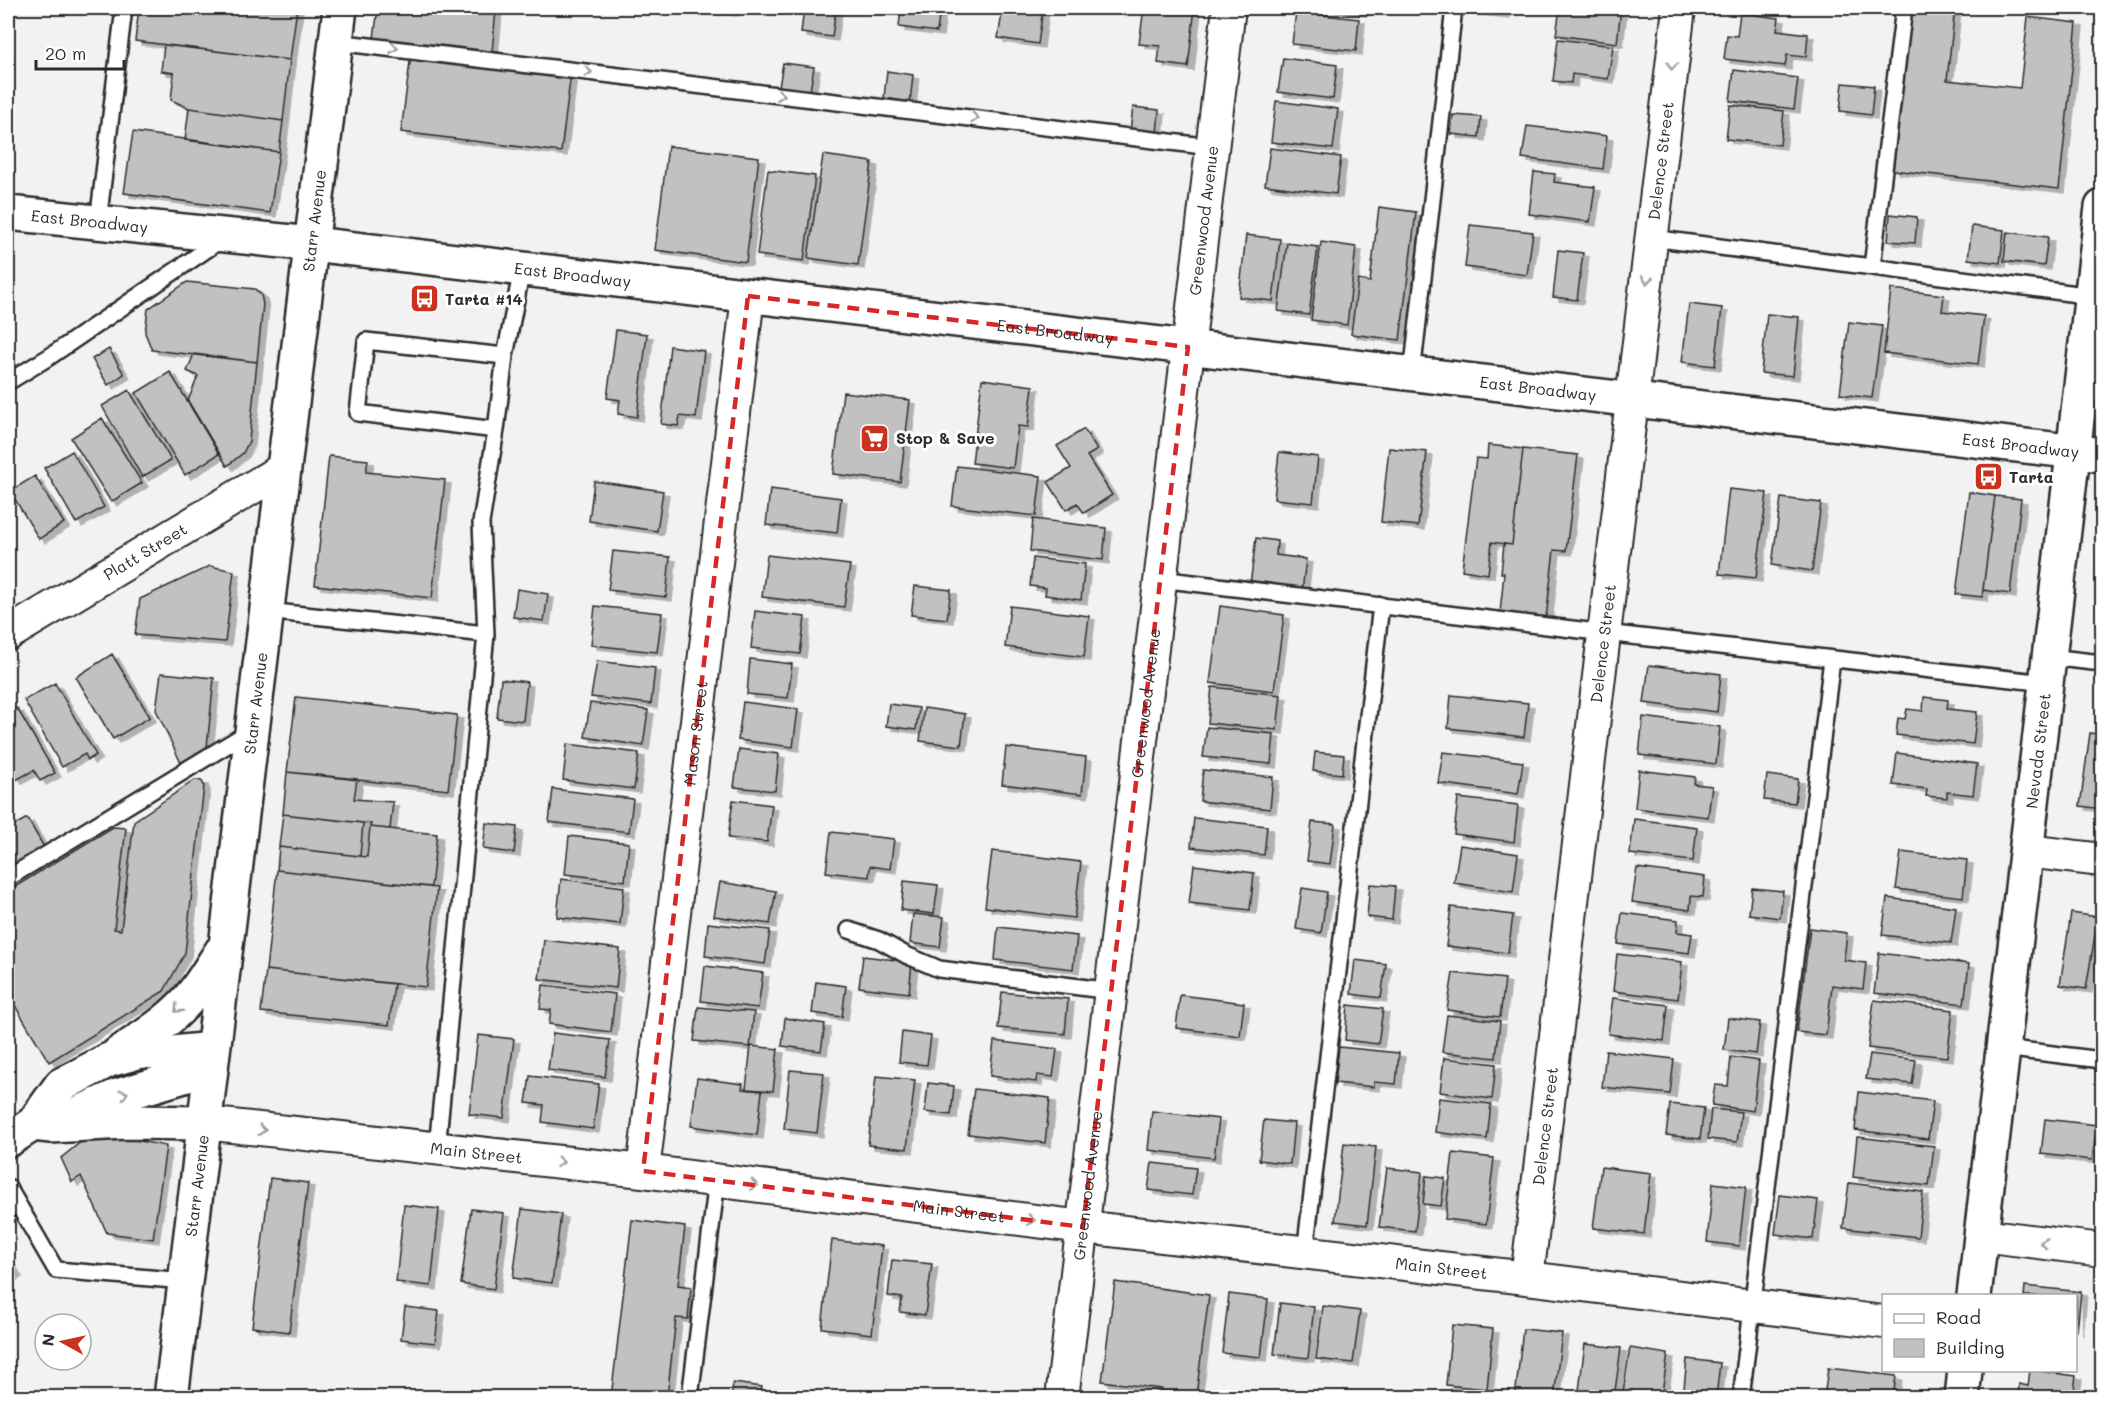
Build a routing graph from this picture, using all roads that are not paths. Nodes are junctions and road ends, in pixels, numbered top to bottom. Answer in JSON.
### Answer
{"nodes":[{"id":1,"x":124,"y":8,"type":"edge"},
{"id":2,"x":340,"y":8,"type":"edge"},
{"id":3,"x":1229,"y":8,"type":"edge"},
{"id":4,"x":1454,"y":8,"type":"edge"},
{"id":5,"x":1679,"y":8,"type":"edge"},
{"id":6,"x":1904,"y":8,"type":"edge"},
{"id":7,"x":336,"y":42,"type":"junction"},
{"id":8,"x":1212,"y":147,"type":"junction"},
{"id":9,"x":2103,"y":207,"type":"edge"},
{"id":10,"x":8,"y":213,"type":"edge"},
{"id":11,"x":98,"y":222,"type":"junction"},
{"id":12,"x":227,"y":235,"type":"junction"},
{"id":13,"x":1652,"y":238,"type":"junction"},
{"id":14,"x":2100,"y":243,"type":"edge"},
{"id":15,"x":312,"y":244,"type":"junction"},
{"id":16,"x":1872,"y":267,"type":"junction"},
{"id":17,"x":522,"y":269,"type":"junction"},
{"id":18,"x":748,"y":296,"type":"junction"},
{"id":19,"x":2092,"y":296,"type":"junction"},
{"id":20,"x":1188,"y":347,"type":"junction"},
{"id":21,"x":505,"y":356,"type":"junction"},
{"id":22,"x":1412,"y":374,"type":"junction"},
{"id":23,"x":8,"y":382,"type":"edge"},
{"id":24,"x":1632,"y":400,"type":"junction"},
{"id":25,"x":496,"y":430,"type":"junction"},
{"id":26,"x":2088,"y":454,"type":"edge"},
{"id":27,"x":283,"y":469,"type":"junction"},
{"id":28,"x":1160,"y":579,"type":"junction"},
{"id":29,"x":1381,"y":606,"type":"junction"},
{"id":30,"x":266,"y":611,"type":"junction"},
{"id":31,"x":1605,"y":633,"type":"junction"},
{"id":32,"x":8,"y":634,"type":"edge"},
{"id":33,"x":486,"y":634,"type":"junction"},
{"id":34,"x":1832,"y":659,"type":"junction"},
{"id":35,"x":2103,"y":663,"type":"edge"},
{"id":36,"x":2048,"y":670,"type":"junction"},
{"id":37,"x":252,"y":730,"type":"junction"},
{"id":38,"x":2026,"y":851,"type":"junction"},
{"id":39,"x":2103,"y":860,"type":"edge"},
{"id":40,"x":8,"y":878,"type":"edge"},
{"id":41,"x":849,"y":930,"type":"dead end"},
{"id":42,"x":225,"y":945,"type":"junction"},
{"id":43,"x":1111,"y":991,"type":"junction"},
{"id":44,"x":2003,"y":1048,"type":"junction"},
{"id":45,"x":211,"y":1058,"type":"junction"},
{"id":46,"x":109,"y":1060,"type":"junction"},
{"id":47,"x":2103,"y":1060,"type":"edge"},
{"id":48,"x":204,"y":1123,"type":"junction"},
{"id":49,"x":31,"y":1130,"type":"edge"},
{"id":50,"x":437,"y":1149,"type":"junction"},
{"id":51,"x":643,"y":1171,"type":"junction"},
{"id":52,"x":717,"y":1180,"type":"junction"},
{"id":53,"x":8,"y":1187,"type":"edge"},
{"id":54,"x":1083,"y":1227,"type":"junction"},
{"id":55,"x":1981,"y":1235,"type":"junction"},
{"id":56,"x":2103,"y":1250,"type":"edge"},
{"id":57,"x":1305,"y":1253,"type":"junction"},
{"id":58,"x":1527,"y":1278,"type":"junction"},
{"id":59,"x":185,"y":1281,"type":"junction"},
{"id":60,"x":1974,"y":1294,"type":"edge"},
{"id":61,"x":1753,"y":1306,"type":"junction"},
{"id":62,"x":1882,"y":1323,"type":"edge"},
{"id":63,"x":1965,"y":1372,"type":"edge"},
{"id":64,"x":171,"y":1398,"type":"edge"},
{"id":65,"x":690,"y":1398,"type":"edge"},
{"id":66,"x":1062,"y":1398,"type":"edge"},
{"id":67,"x":1741,"y":1398,"type":"edge"},
{"id":68,"x":1962,"y":1398,"type":"edge"}],
"edges":[{"from":1,"to":11,"type":"lane"},
{"from":2,"to":7,"type":"street","name":"Starr Avenue"},
{"from":3,"to":8,"type":"street","name":"Greenwood Avenue"},
{"from":4,"to":22,"type":"lane"},
{"from":5,"to":13,"type":"street","name":"Delence Street","one_way":true},
{"from":6,"to":16,"type":"lane"},
{"from":7,"to":8,"type":"lane","one_way":true},
{"from":7,"to":15,"type":"street","name":"Starr Avenue"},
{"from":8,"to":20,"type":"street","name":"Greenwood Avenue"},
{"from":9,"to":14,"type":"street","name":"Nevada Street"},
{"from":10,"to":11,"type":"street","name":"East Broadway"},
{"from":11,"to":12,"type":"street","name":"East Broadway"},
{"from":12,"to":15,"type":"street","name":"East Broadway"},
{"from":12,"to":23,"type":"lane"},
{"from":13,"to":16,"type":"lane"},
{"from":13,"to":24,"type":"street","name":"Delence Street","one_way":true},
{"from":14,"to":19,"type":"street","name":"Nevada Street"},
{"from":15,"to":17,"type":"street","name":"East Broadway"},
{"from":15,"to":27,"type":"street","name":"Starr Avenue"},
{"from":16,"to":19,"type":"lane"},
{"from":17,"to":18,"type":"street","name":"East Broadway"},
{"from":17,"to":21,"type":"lane"},
{"from":18,"to":20,"type":"street","name":"East Broadway"},
{"from":18,"to":51,"type":"street","name":"Mason Street"},
{"from":19,"to":26,"type":"street","name":"Nevada Street"},
{"from":20,"to":22,"type":"street","name":"East Broadway"},
{"from":20,"to":28,"type":"street","name":"Greenwood Avenue"},
{"from":21,"to":25,"type":"lane"},
{"from":21,"to":25,"type":"lane"},
{"from":22,"to":24,"type":"street","name":"East Broadway"},
{"from":24,"to":26,"type":"street","name":"East Broadway"},
{"from":24,"to":31,"type":"street","name":"Delence Street"},
{"from":25,"to":33,"type":"lane"},
{"from":26,"to":36,"type":"street","name":"Nevada Street"},
{"from":27,"to":30,"type":"street","name":"Starr Avenue"},
{"from":27,"to":32,"type":"street","name":"Platt Street"},
{"from":28,"to":29,"type":"lane"},
{"from":28,"to":43,"type":"street","name":"Greenwood Avenue"},
{"from":29,"to":31,"type":"lane"},
{"from":29,"to":57,"type":"lane"},
{"from":30,"to":33,"type":"lane"},
{"from":30,"to":37,"type":"street","name":"Starr Avenue"},
{"from":31,"to":34,"type":"lane"},
{"from":31,"to":58,"type":"street","name":"Delence Street"},
{"from":33,"to":50,"type":"lane"},
{"from":34,"to":36,"type":"lane"},
{"from":34,"to":61,"type":"lane"},
{"from":35,"to":36,"type":"lane"},
{"from":36,"to":38,"type":"street","name":"Nevada Street"},
{"from":37,"to":40,"type":"lane"},
{"from":37,"to":42,"type":"street","name":"Starr Avenue"},
{"from":38,"to":39,"type":"street"},
{"from":38,"to":44,"type":"street","name":"Nevada Street"},
{"from":41,"to":43,"type":"lane"},
{"from":42,"to":45,"type":"street","name":"Starr Avenue"},
{"from":42,"to":46,"type":"street","one_way":true},
{"from":43,"to":54,"type":"street","name":"Greenwood Avenue"},
{"from":44,"to":47,"type":"lane"},
{"from":44,"to":55,"type":"street","name":"Nevada Street"},
{"from":45,"to":46,"type":"street"},
{"from":45,"to":48,"type":"street","name":"Starr Avenue"},
{"from":49,"to":45,"type":"street","one_way":true},
{"from":46,"to":49,"type":"street"},
{"from":48,"to":49,"type":"street","name":"Main Street"},
{"from":48,"to":50,"type":"street","name":"Main Street","one_way":true},
{"from":48,"to":59,"type":"street","name":"Starr Avenue"},
{"from":50,"to":51,"type":"street","name":"Main Street","one_way":true},
{"from":51,"to":52,"type":"street","name":"Main Street"},
{"from":52,"to":54,"type":"street","name":"Main Street","one_way":true},
{"from":52,"to":65,"type":"lane"},
{"from":53,"to":59,"type":"lane"},
{"from":54,"to":57,"type":"street","name":"Main Street"},
{"from":54,"to":66,"type":"street","name":"Greenwood Avenue"},
{"from":56,"to":55,"type":"street","one_way":true},
{"from":55,"to":60,"type":"street","name":"Nevada Street"},
{"from":57,"to":58,"type":"street","name":"Main Street"},
{"from":58,"to":61,"type":"street","name":"Main Street"},
{"from":59,"to":64,"type":"street","name":"Starr Avenue"},
{"from":61,"to":62,"type":"street","name":"Main Street"},
{"from":61,"to":67,"type":"lane"},
{"from":63,"to":68,"type":"street"}]}
